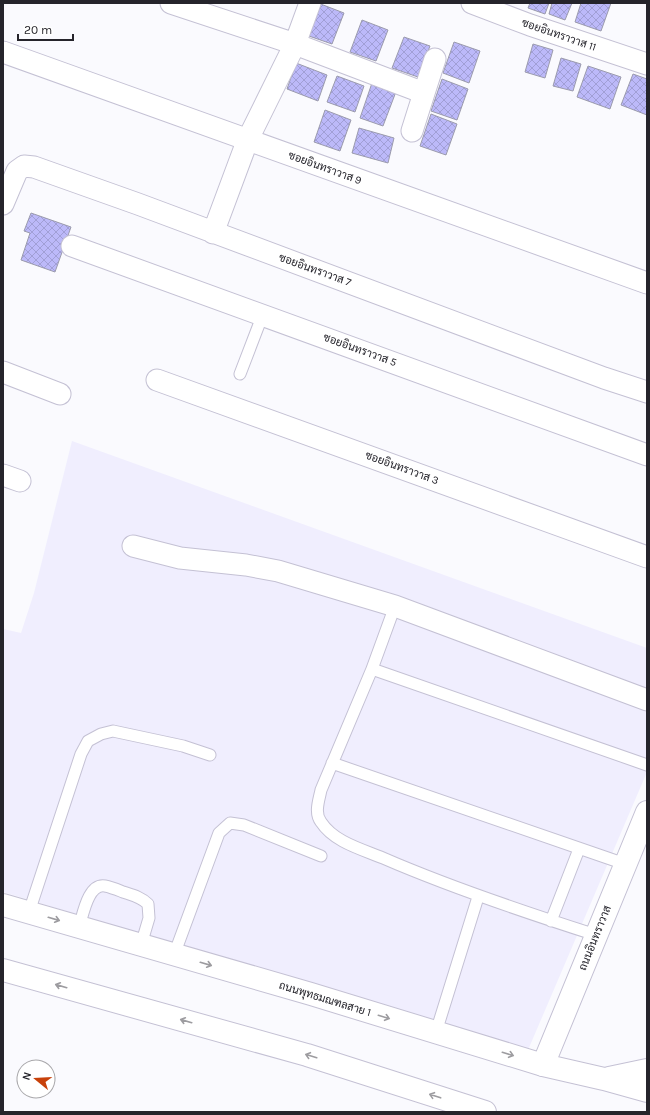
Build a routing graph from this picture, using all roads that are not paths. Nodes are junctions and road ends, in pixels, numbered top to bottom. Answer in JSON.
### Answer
{"nodes":[{"id":1,"x":171,"y":3,"type":"edge"},
{"id":2,"x":310,"y":3,"type":"edge"},
{"id":3,"x":472,"y":3,"type":"edge"},
{"id":4,"x":296,"y":44,"type":"junction"},
{"id":5,"x":3,"y":52,"type":"edge"},
{"id":6,"x":435,"y":59,"type":"dead end"},
{"id":7,"x":647,"y":64,"type":"edge"},
{"id":8,"x":424,"y":93,"type":"junction"},
{"id":9,"x":412,"y":131,"type":"dead end"},
{"id":10,"x":248,"y":139,"type":"junction"},
{"id":11,"x":3,"y":204,"type":"edge"},
{"id":12,"x":213,"y":233,"type":"junction"},
{"id":13,"x":72,"y":246,"type":"dead end"},
{"id":14,"x":647,"y":283,"type":"edge"},
{"id":15,"x":263,"y":314,"type":"junction"},
{"id":16,"x":3,"y":372,"type":"edge"},
{"id":17,"x":240,"y":374,"type":"dead end"},
{"id":18,"x":157,"y":380,"type":"dead end"},
{"id":19,"x":647,"y":392,"type":"edge"},
{"id":20,"x":60,"y":394,"type":"dead end"},
{"id":21,"x":647,"y":455,"type":"edge"},
{"id":22,"x":133,"y":546,"type":"dead end"},
{"id":23,"x":647,"y":557,"type":"edge"},
{"id":24,"x":394,"y":606,"type":"junction"},
{"id":25,"x":372,"y":669,"type":"junction"},
{"id":26,"x":647,"y":700,"type":"edge"},
{"id":27,"x":210,"y":755,"type":"dead end"},
{"id":28,"x":332,"y":763,"type":"junction"},
{"id":29,"x":647,"y":765,"type":"edge"},
{"id":30,"x":647,"y":812,"type":"edge"},
{"id":31,"x":579,"y":849,"type":"junction"},
{"id":32,"x":322,"y":856,"type":"dead end"},
{"id":33,"x":625,"y":864,"type":"junction"},
{"id":34,"x":478,"y":897,"type":"junction"},
{"id":35,"x":3,"y":905,"type":"edge"},
{"id":36,"x":29,"y":912,"type":"junction"},
{"id":37,"x":551,"y":921,"type":"junction"},
{"id":38,"x":79,"y":927,"type":"junction"},
{"id":39,"x":596,"y":935,"type":"junction"},
{"id":40,"x":141,"y":945,"type":"junction"},
{"id":41,"x":174,"y":955,"type":"junction"},
{"id":42,"x":3,"y":970,"type":"edge"},
{"id":43,"x":436,"y":1032,"type":"junction"},
{"id":44,"x":543,"y":1065,"type":"junction"},
{"id":45,"x":647,"y":1070,"type":"edge"},
{"id":46,"x":604,"y":1079,"type":"junction"},
{"id":47,"x":647,"y":1091,"type":"edge"},
{"id":48,"x":459,"y":1108,"type":"edge"},
{"id":49,"x":485,"y":1112,"type":"edge"}],
"edges":[{"from":1,"to":4,"type":"street"},
{"from":2,"to":4,"type":"street"},
{"from":3,"to":7,"type":"street","name":"ซอยอินทราวาส 11"},
{"from":4,"to":8,"type":"street"},
{"from":4,"to":10,"type":"street"},
{"from":5,"to":10,"type":"street","name":"ซอยอินทราวาส 9"},
{"from":6,"to":8,"type":"street"},
{"from":8,"to":9,"type":"street"},
{"from":10,"to":12,"type":"street"},
{"from":10,"to":14,"type":"street","name":"ซอยอินทราวาส 9"},
{"from":11,"to":12,"type":"street","name":"ซอยอินทราวาส 7"},
{"from":12,"to":19,"type":"street","name":"ซอยอินทราวาส 7"},
{"from":13,"to":15,"type":"street","name":"ซอยอินทราวาส 5"},
{"from":15,"to":17,"type":"lane"},
{"from":15,"to":21,"type":"street","name":"ซอยอินทราวาส 5"},
{"from":16,"to":20,"type":"street"},
{"from":18,"to":23,"type":"street","name":"ซอยอินทราวาส 3"},
{"from":22,"to":24,"type":"street"},
{"from":24,"to":25,"type":"lane"},
{"from":24,"to":26,"type":"street"},
{"from":25,"to":28,"type":"lane"},
{"from":25,"to":29,"type":"lane"},
{"from":27,"to":36,"type":"lane"},
{"from":28,"to":31,"type":"lane"},
{"from":28,"to":34,"type":"lane"},
{"from":30,"to":33,"type":"main road","name":"ถนนอินทราวาส"},
{"from":31,"to":33,"type":"lane"},
{"from":31,"to":37,"type":"lane"},
{"from":32,"to":41,"type":"lane"},
{"from":33,"to":39,"type":"main road","name":"ถนนอินทราวาส"},
{"from":34,"to":37,"type":"lane"},
{"from":34,"to":43,"type":"lane"},
{"from":35,"to":36,"type":"main road","name":"ถนนพุทธมณฑลสาย 1"},
{"from":36,"to":38,"type":"main road","name":"ถนนพุทธมณฑลสาย 1","one_way":true},
{"from":37,"to":39,"type":"lane"},
{"from":38,"to":40,"type":"main road","name":"ถนนพุทธมณฑลสาย 1"},
{"from":38,"to":40,"type":"lane"},
{"from":39,"to":44,"type":"main road","name":"ถนนอินทราวาส"},
{"from":40,"to":41,"type":"main road","name":"ถนนพุทธมณฑลสาย 1"},
{"from":41,"to":43,"type":"main road","name":"ถนนพุทธมณฑลสาย 1","one_way":true},
{"from":48,"to":42,"type":"main road","one_way":true},
{"from":43,"to":44,"type":"main road","name":"ถนนพุทธมณฑลสาย 1","one_way":true},
{"from":44,"to":46,"type":"main road","name":"ถนนพุทธมณฑลสาย 1"},
{"from":45,"to":46,"type":"main road"},
{"from":46,"to":47,"type":"main road","name":"ถนนพุทธมณฑลสาย 1"},
{"from":48,"to":49,"type":"main road"}]}
